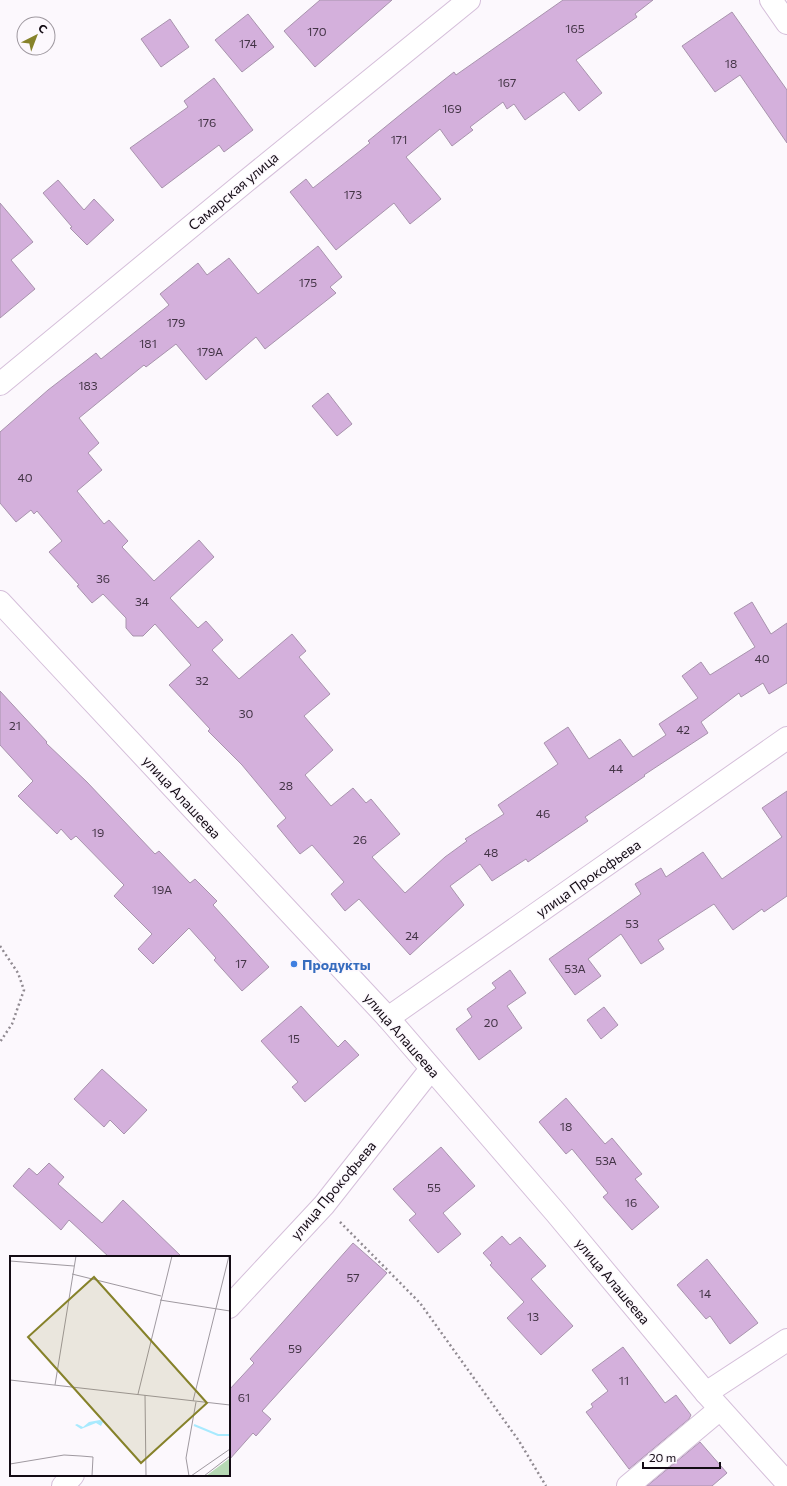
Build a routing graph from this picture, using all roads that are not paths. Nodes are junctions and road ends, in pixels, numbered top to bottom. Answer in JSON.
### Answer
{"nodes":[{"id":1,"x":469,"y":0,"type":"edge"},
{"id":2,"x":771,"y":0,"type":"edge"},
{"id":3,"x":787,"y":23,"type":"edge"},
{"id":4,"x":0,"y":384,"type":"edge"},
{"id":5,"x":0,"y":602,"type":"edge"},
{"id":6,"x":787,"y":738,"type":"edge"},
{"id":7,"x":388,"y":1018,"type":"junction"},
{"id":8,"x":431,"y":1069,"type":"junction"},
{"id":9,"x":230,"y":1306,"type":"edge"},
{"id":10,"x":787,"y":1340,"type":"edge"},
{"id":11,"x":706,"y":1393,"type":"junction"},
{"id":12,"x":720,"y":1409,"type":"junction"},
{"id":13,"x":72,"y":1476,"type":"edge"},
{"id":14,"x":787,"y":1483,"type":"edge"},
{"id":15,"x":63,"y":1486,"type":"edge"},
{"id":16,"x":628,"y":1486,"type":"edge"}],
"edges":[{"from":1,"to":4,"type":"street","name":"Самарская улица"},
{"from":2,"to":3,"type":"street"},
{"from":5,"to":7,"type":"street","name":"улица Алашеева"},
{"from":6,"to":7,"type":"street","name":"улица Прокофьева"},
{"from":7,"to":8,"type":"street","name":"улица Алашеева"},
{"from":8,"to":9,"type":"street","name":"улица Прокофьева"},
{"from":8,"to":11,"type":"street","name":"улица Алашеева"},
{"from":10,"to":11,"type":"street"},
{"from":11,"to":12,"type":"street","name":"улица Алашеева"},
{"from":12,"to":14,"type":"street","name":"улица Алашеева"},
{"from":12,"to":16,"type":"street"},
{"from":13,"to":15,"type":"street"}]}
